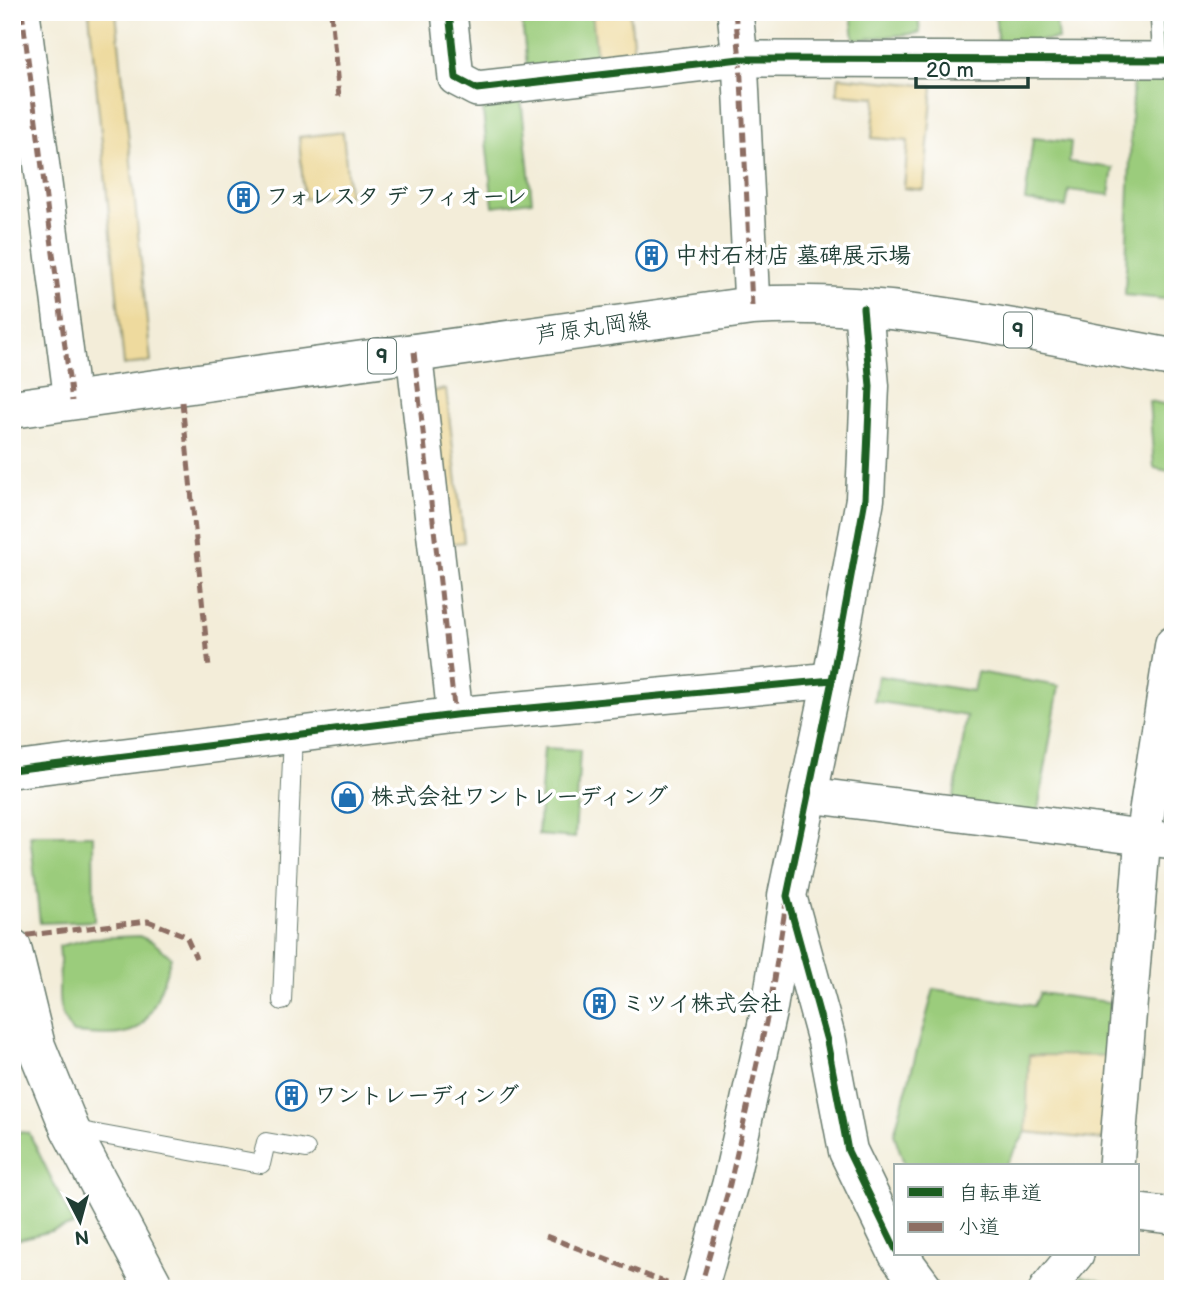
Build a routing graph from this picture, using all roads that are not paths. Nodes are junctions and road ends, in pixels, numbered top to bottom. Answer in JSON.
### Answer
{"nodes":[{"id":1,"x":22,"y":12,"type":"edge"},
{"id":2,"x":449,"y":12,"type":"edge"},
{"id":3,"x":735,"y":12,"type":"edge"},
{"id":4,"x":1168,"y":12,"type":"edge"},
{"id":5,"x":740,"y":59,"type":"junction"},
{"id":6,"x":1172,"y":64,"type":"edge"},
{"id":7,"x":752,"y":306,"type":"junction"},
{"id":8,"x":863,"y":308,"type":"junction"},
{"id":9,"x":414,"y":352,"type":"junction"},
{"id":10,"x":1173,"y":358,"type":"edge"},
{"id":11,"x":72,"y":401,"type":"junction"},
{"id":12,"x":12,"y":409,"type":"edge"},
{"id":13,"x":1173,"y":643,"type":"edge"},
{"id":14,"x":832,"y":680,"type":"junction"},
{"id":15,"x":455,"y":715,"type":"junction"},
{"id":16,"x":293,"y":735,"type":"junction"},
{"id":17,"x":12,"y":770,"type":"edge"},
{"id":18,"x":809,"y":795,"type":"junction"},
{"id":19,"x":1158,"y":839,"type":"edge"},
{"id":20,"x":787,"y":896,"type":"junction"},
{"id":21,"x":13,"y":959,"type":"edge"},
{"id":22,"x":282,"y":1002,"type":"dead end"},
{"id":23,"x":70,"y":1129,"type":"junction"},
{"id":24,"x":306,"y":1149,"type":"dead end"},
{"id":25,"x":1116,"y":1164,"type":"edge"},
{"id":26,"x":1140,"y":1212,"type":"edge"},
{"id":27,"x":1173,"y":1216,"type":"edge"},
{"id":28,"x":894,"y":1246,"type":"edge"},
{"id":29,"x":900,"y":1256,"type":"edge"},
{"id":30,"x":1074,"y":1256,"type":"edge"},
{"id":31,"x":155,"y":1289,"type":"edge"},
{"id":32,"x":700,"y":1289,"type":"edge"},
{"id":33,"x":924,"y":1289,"type":"edge"},
{"id":34,"x":1047,"y":1289,"type":"edge"}],
"edges":[{"from":1,"to":11,"type":"street"},
{"from":2,"to":5,"type":"street"},
{"from":3,"to":5,"type":"street"},
{"from":4,"to":6,"type":"street"},
{"from":5,"to":6,"type":"street"},
{"from":5,"to":7,"type":"street"},
{"from":7,"to":8,"type":"street","name":"芦原丸岡線","number":"9"},
{"from":7,"to":9,"type":"street","name":"芦原丸岡線","number":"9"},
{"from":8,"to":10,"type":"street","name":"芦原丸岡線","number":"9"},
{"from":8,"to":14,"type":"street"},
{"from":9,"to":11,"type":"street","name":"芦原丸岡線","number":"9"},
{"from":9,"to":15,"type":"street"},
{"from":11,"to":12,"type":"street","name":"芦原丸岡線","number":"9"},
{"from":13,"to":19,"type":"street"},
{"from":14,"to":15,"type":"street"},
{"from":14,"to":18,"type":"street"},
{"from":15,"to":16,"type":"street"},
{"from":16,"to":17,"type":"street"},
{"from":16,"to":22,"type":"lane"},
{"from":18,"to":19,"type":"street"},
{"from":18,"to":20,"type":"street"},
{"from":19,"to":25,"type":"street"},
{"from":20,"to":28,"type":"street"},
{"from":20,"to":32,"type":"street"},
{"from":21,"to":23,"type":"street"},
{"from":23,"to":24,"type":"lane"},
{"from":23,"to":31,"type":"street"},
{"from":26,"to":27,"type":"street"},
{"from":29,"to":33,"type":"street"},
{"from":30,"to":34,"type":"street"}]}
